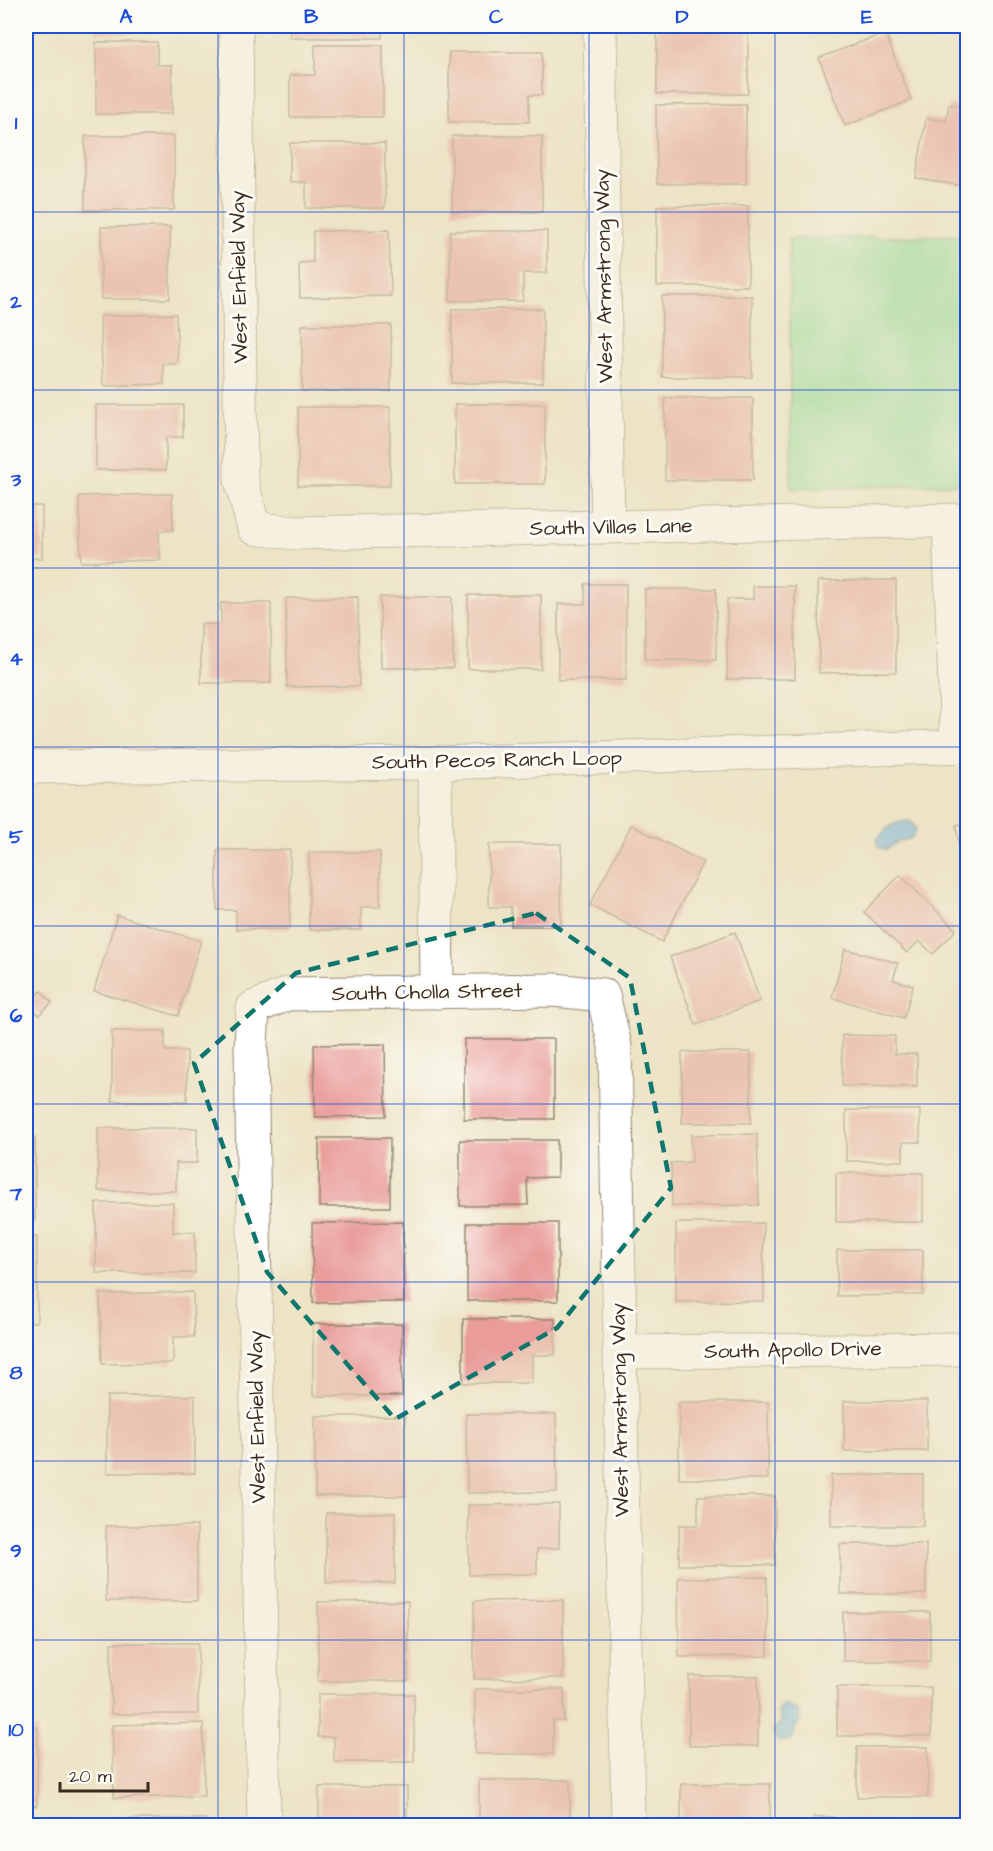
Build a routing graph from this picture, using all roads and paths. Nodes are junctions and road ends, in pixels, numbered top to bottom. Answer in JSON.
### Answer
{"nodes":[{"id":1,"x":236,"y":26,"type":"edge"},
{"id":2,"x":600,"y":26,"type":"edge"},
{"id":3,"x":958,"y":521,"type":"edge"},
{"id":4,"x":608,"y":526,"type":"junction"},
{"id":5,"x":254,"y":528,"type":"joint"},
{"id":6,"x":962,"y":746,"type":"edge"},
{"id":7,"x":435,"y":763,"type":"junction"},
{"id":8,"x":26,"y":767,"type":"edge"},
{"id":9,"x":437,"y":992,"type":"junction"},
{"id":10,"x":603,"y":995,"type":"joint"},
{"id":11,"x":253,"y":1008,"type":"joint"},
{"id":12,"x":968,"y":1349,"type":"edge"},
{"id":13,"x":619,"y":1352,"type":"junction"},
{"id":14,"x":264,"y":1826,"type":"edge"},
{"id":15,"x":628,"y":1826,"type":"edge"}],
"edges":[{"from":1,"to":5,"type":"street","name":"West Enfield Way"},
{"from":2,"to":4,"type":"street","name":"West Armstrong Way"},
{"from":3,"to":4,"type":"street","name":"South Villas Lane"},
{"from":3,"to":6,"type":"street"},
{"from":4,"to":5,"type":"street","name":"South Villas Lane"},
{"from":6,"to":7,"type":"street","name":"South Pecos Ranch Loop"},
{"from":7,"to":8,"type":"street","name":"South Pecos Ranch Loop"},
{"from":7,"to":9,"type":"street"},
{"from":9,"to":10,"type":"street","name":"South Cholla Street"},
{"from":9,"to":11,"type":"street","name":"South Cholla Street"},
{"from":10,"to":13,"type":"street","name":"West Armstrong Way"},
{"from":11,"to":14,"type":"street","name":"West Enfield Way"},
{"from":12,"to":13,"type":"street","name":"South Apollo Drive"},
{"from":13,"to":15,"type":"street","name":"West Armstrong Way"}]}
